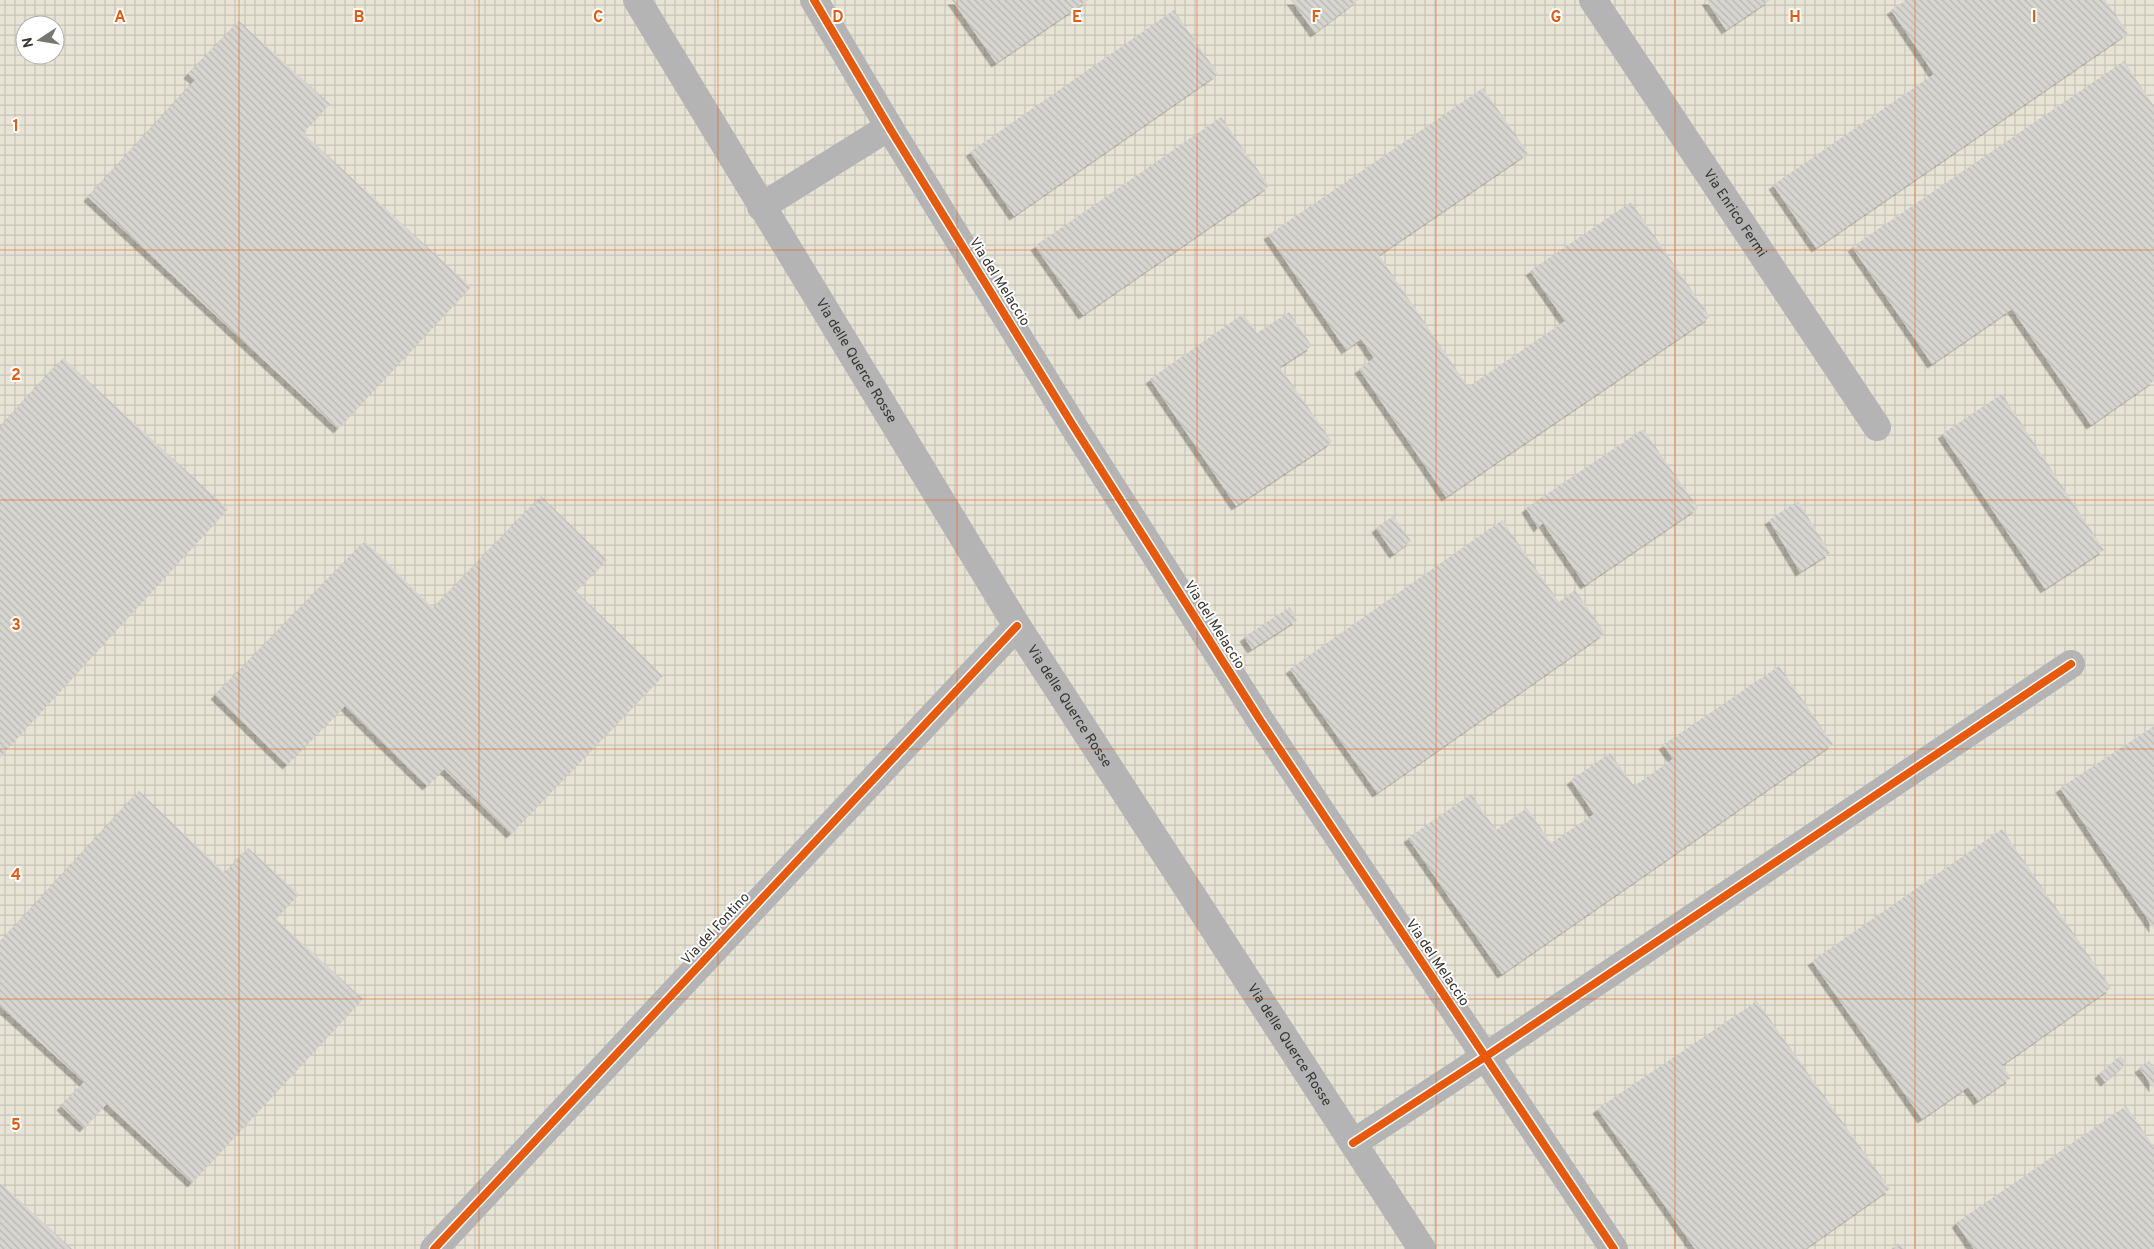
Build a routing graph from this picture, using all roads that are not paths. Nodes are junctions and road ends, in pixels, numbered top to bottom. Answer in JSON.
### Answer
{"nodes":[{"id":1,"x":637,"y":0,"type":"edge"},
{"id":2,"x":814,"y":0,"type":"edge"},
{"id":3,"x":1593,"y":0,"type":"edge"},
{"id":4,"x":889,"y":127,"type":"junction"},
{"id":5,"x":762,"y":207,"type":"junction"},
{"id":6,"x":1877,"y":428,"type":"dead end"},
{"id":7,"x":1017,"y":626,"type":"junction"},
{"id":8,"x":2072,"y":664,"type":"dead end"},
{"id":9,"x":1485,"y":1057,"type":"junction"},
{"id":10,"x":1353,"y":1143,"type":"junction"},
{"id":11,"x":434,"y":1249,"type":"edge"},
{"id":12,"x":1422,"y":1249,"type":"edge"},
{"id":13,"x":1614,"y":1249,"type":"edge"}],
"edges":[{"from":1,"to":5,"type":"street","name":"Via delle Querce Rosse"},
{"from":2,"to":4,"type":"street","name":"Via del Melaccio"},
{"from":3,"to":6,"type":"street","name":"Via Enrico Fermi"},
{"from":4,"to":5,"type":"street"},
{"from":4,"to":9,"type":"street","name":"Via del Melaccio"},
{"from":5,"to":7,"type":"street","name":"Via delle Querce Rosse"},
{"from":7,"to":10,"type":"street","name":"Via delle Querce Rosse"},
{"from":7,"to":11,"type":"street","name":"Via del Fontino"},
{"from":8,"to":9,"type":"street"},
{"from":9,"to":10,"type":"street"},
{"from":9,"to":13,"type":"street","name":"Via del Melaccio"},
{"from":10,"to":12,"type":"street","name":"Via delle Querce Rosse"}]}
